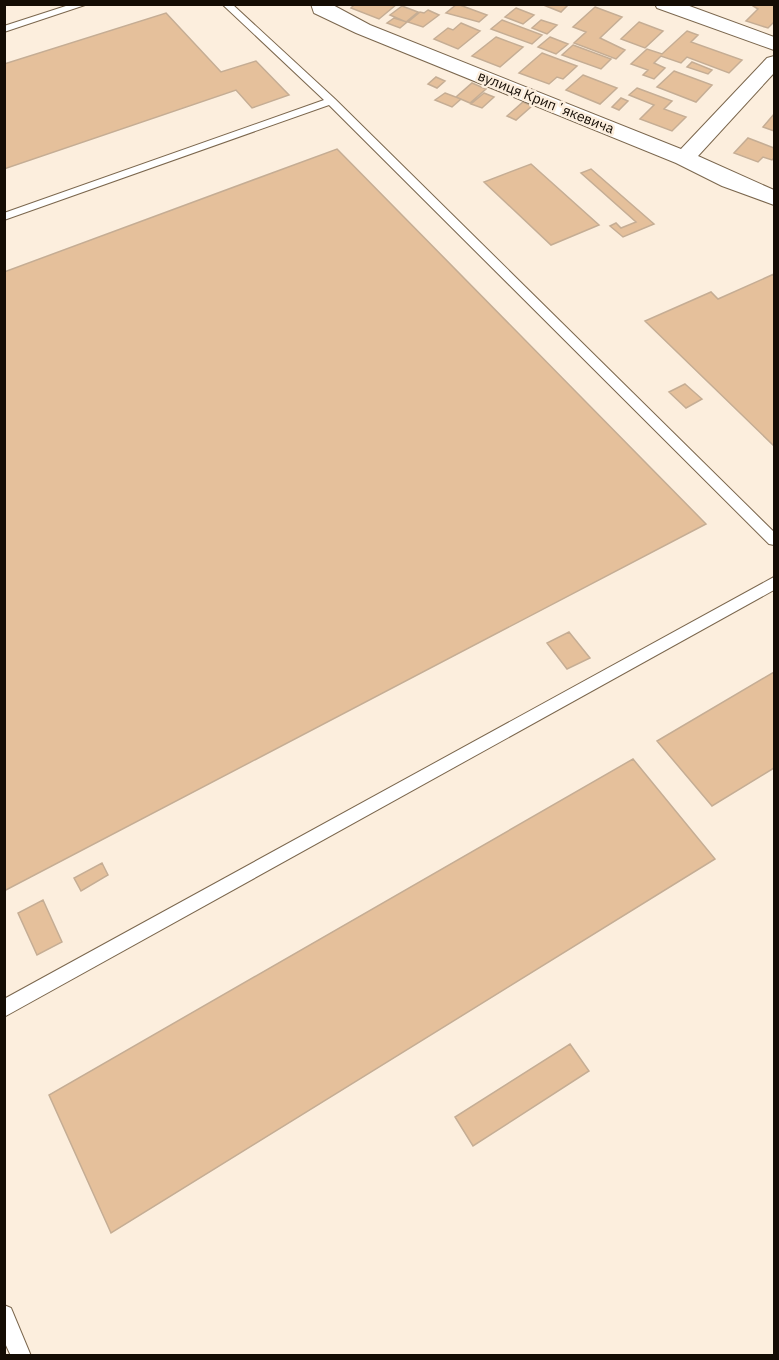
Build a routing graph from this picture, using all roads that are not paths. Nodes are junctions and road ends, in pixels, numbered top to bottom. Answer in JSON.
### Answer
{"nodes":[{"id":1,"x":84,"y":4,"type":"edge"},
{"id":2,"x":226,"y":4,"type":"edge"},
{"id":3,"x":321,"y":4,"type":"edge"},
{"id":4,"x":664,"y":4,"type":"edge"},
{"id":5,"x":4,"y":29,"type":"edge"},
{"id":6,"x":774,"y":44,"type":"edge"},
{"id":7,"x":774,"y":62,"type":"edge"},
{"id":8,"x":331,"y":100,"type":"junction"},
{"id":9,"x":684,"y":158,"type":"junction"},
{"id":10,"x":774,"y":198,"type":"edge"},
{"id":11,"x":4,"y":217,"type":"edge"},
{"id":12,"x":774,"y":540,"type":"edge"},
{"id":13,"x":774,"y":583,"type":"edge"},
{"id":14,"x":4,"y":1009,"type":"edge"},
{"id":15,"x":4,"y":1315,"type":"edge"},
{"id":16,"x":21,"y":1356,"type":"edge"}],
"edges":[{"from":1,"to":5,"type":"lane"},
{"from":2,"to":8,"type":"lane"},
{"from":3,"to":9,"type":"street","name":"вулиця Крипʼякевича"},
{"from":4,"to":6,"type":"street"},
{"from":7,"to":9,"type":"street"},
{"from":8,"to":11,"type":"lane"},
{"from":8,"to":12,"type":"lane"},
{"from":9,"to":10,"type":"street","name":"вулиця Крипʼякевича"},
{"from":13,"to":14,"type":"lane"},
{"from":15,"to":16,"type":"lane"}]}
